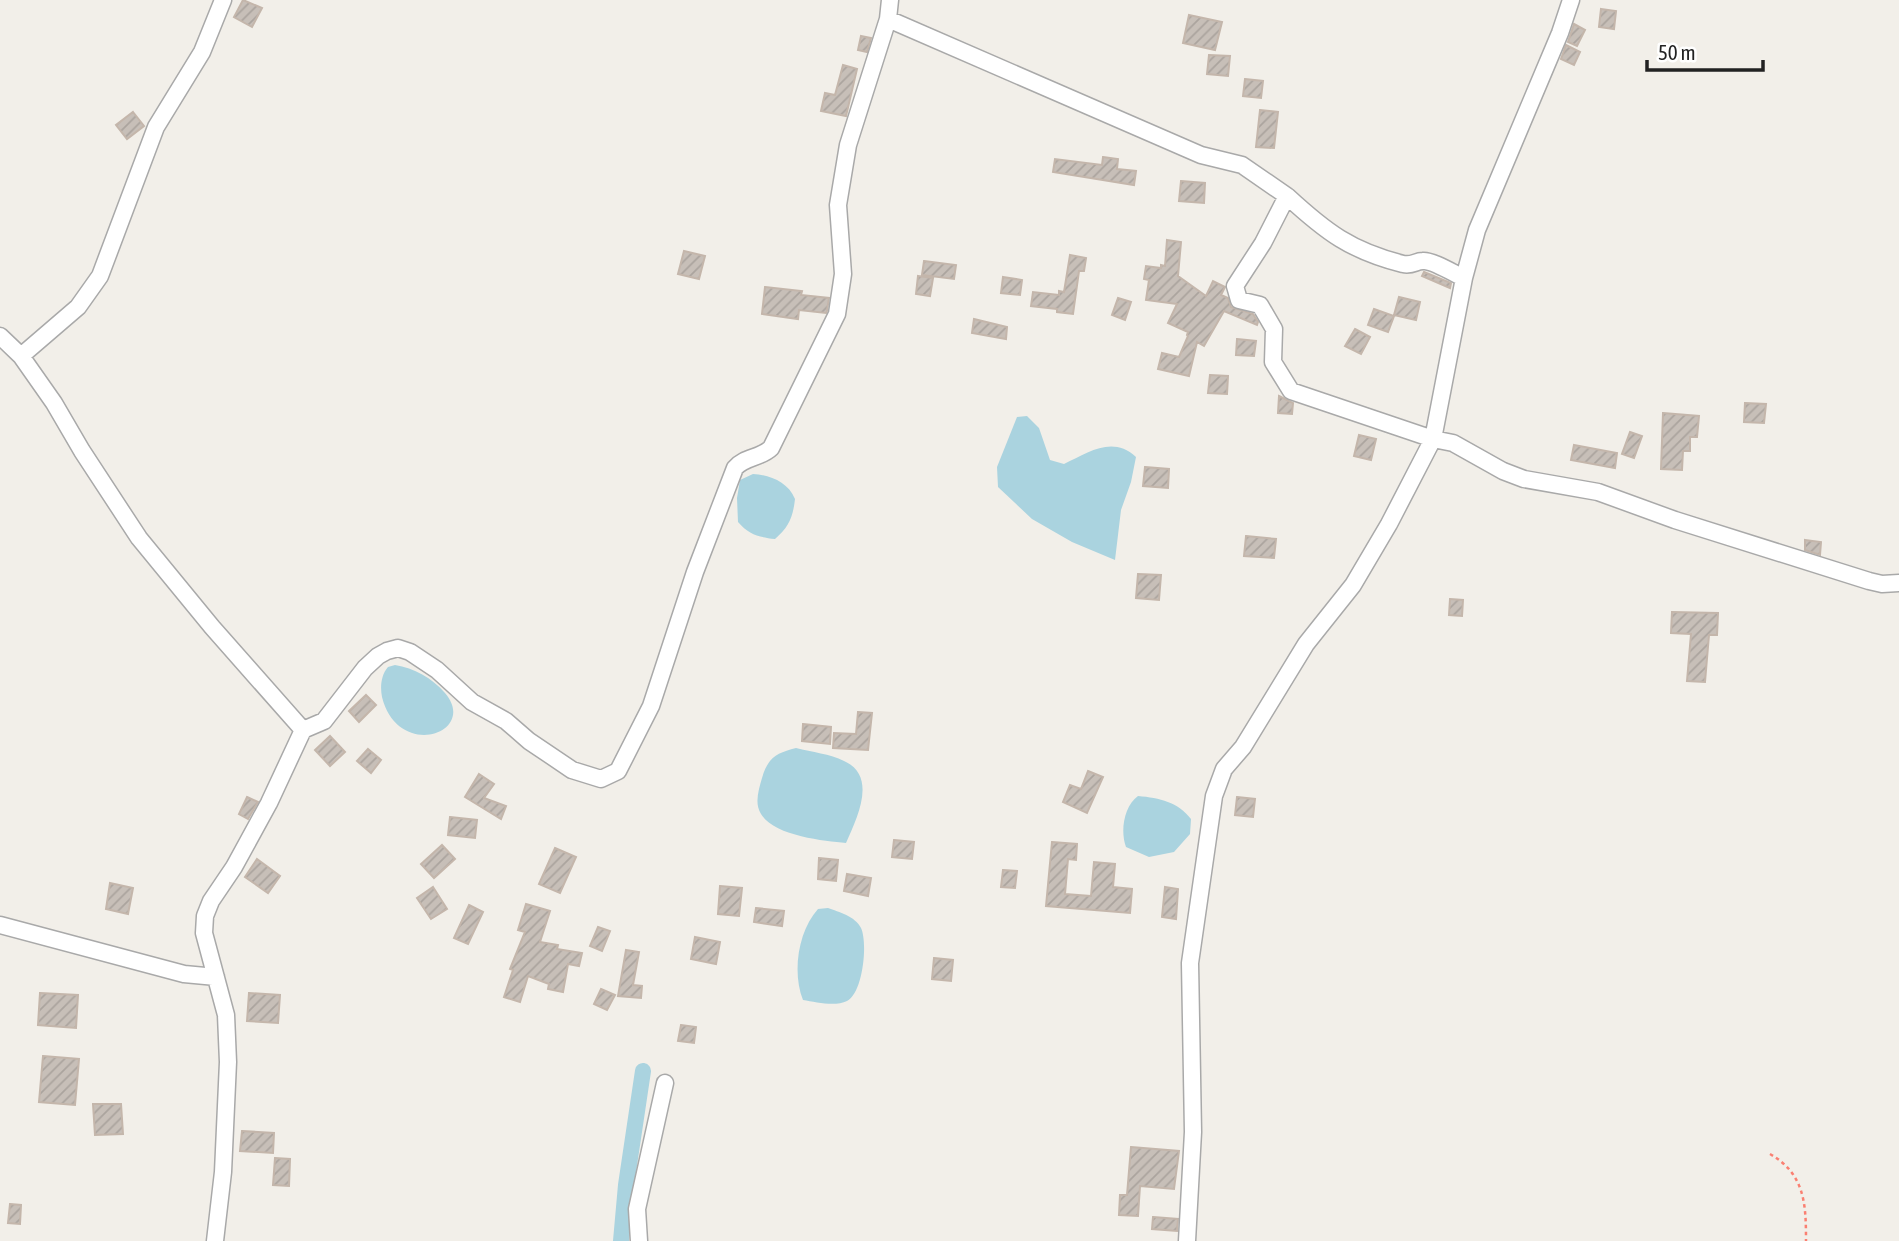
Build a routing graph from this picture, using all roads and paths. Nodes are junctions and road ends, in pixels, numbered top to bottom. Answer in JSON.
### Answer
{"nodes":[{"id":1,"x":223,"y":0,"type":"edge"},
{"id":2,"x":890,"y":0,"type":"edge"},
{"id":3,"x":1571,"y":0,"type":"edge"},
{"id":4,"x":888,"y":19,"type":"junction"},
{"id":5,"x":1287,"y":197,"type":"junction"},
{"id":6,"x":1464,"y":278,"type":"junction"},
{"id":7,"x":0,"y":337,"type":"edge"},
{"id":8,"x":21,"y":356,"type":"junction"},
{"id":9,"x":1433,"y":439,"type":"junction"},
{"id":10,"x":1899,"y":583,"type":"edge"},
{"id":11,"x":303,"y":730,"type":"junction"},
{"id":12,"x":0,"y":925,"type":"edge"},
{"id":13,"x":216,"y":977,"type":"junction"},
{"id":14,"x":665,"y":1083,"type":"dead end"},
{"id":15,"x":1770,"y":1154,"type":"dead end"},
{"id":16,"x":215,"y":1241,"type":"edge"},
{"id":17,"x":639,"y":1241,"type":"edge"},
{"id":18,"x":1187,"y":1241,"type":"edge"},
{"id":19,"x":1806,"y":1241,"type":"edge"}],
"edges":[{"from":1,"to":8,"type":"street"},
{"from":2,"to":4,"type":"street"},
{"from":3,"to":6,"type":"street"},
{"from":4,"to":5,"type":"street"},
{"from":4,"to":11,"type":"street"},
{"from":5,"to":6,"type":"street"},
{"from":5,"to":9,"type":"street"},
{"from":6,"to":9,"type":"street"},
{"from":7,"to":8,"type":"street"},
{"from":8,"to":11,"type":"street"},
{"from":9,"to":10,"type":"street"},
{"from":9,"to":18,"type":"street"},
{"from":11,"to":13,"type":"street"},
{"from":12,"to":13,"type":"street"},
{"from":13,"to":16,"type":"street"},
{"from":14,"to":17,"type":"street"},
{"from":15,"to":19,"type":"path"}]}
